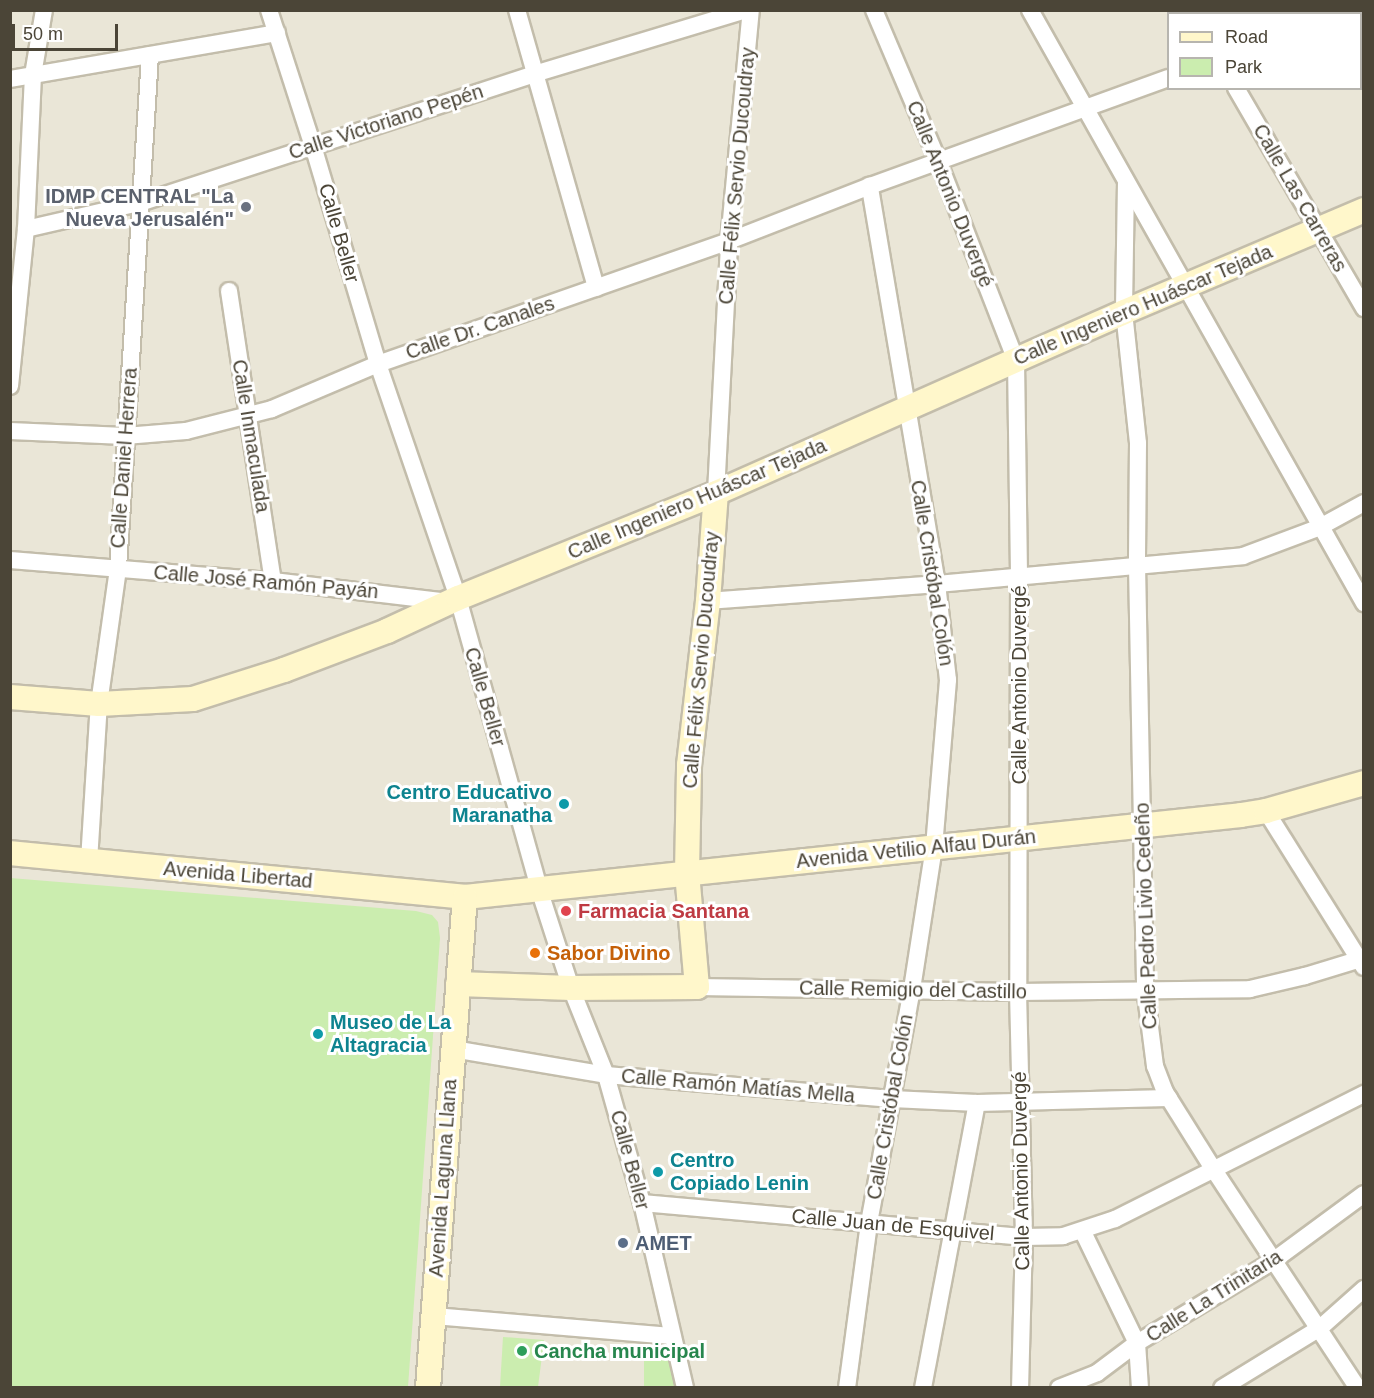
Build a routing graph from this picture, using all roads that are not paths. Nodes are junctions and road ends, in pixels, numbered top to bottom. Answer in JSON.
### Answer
{"nodes":[{"id":1,"x":44,"y":10,"type":"edge"},
{"id":2,"x":269,"y":10,"type":"edge"},
{"id":3,"x":517,"y":10,"type":"edge"},
{"id":4,"x":746,"y":10,"type":"edge"},
{"id":5,"x":752,"y":10,"type":"edge"},
{"id":6,"x":874,"y":10,"type":"edge"},
{"id":7,"x":1030,"y":10,"type":"edge"},
{"id":8,"x":277,"y":33,"type":"junction"},
{"id":9,"x":150,"y":55,"type":"junction"},
{"id":10,"x":534,"y":74,"type":"junction"},
{"id":11,"x":33,"y":75,"type":"junction"},
{"id":12,"x":1167,"y":78,"type":"edge"},
{"id":13,"x":10,"y":79,"type":"edge"},
{"id":14,"x":1237,"y":90,"type":"edge"},
{"id":15,"x":1086,"y":109,"type":"junction"},
{"id":16,"x":313,"y":146,"type":"junction"},
{"id":17,"x":939,"y":163,"type":"junction"},
{"id":18,"x":1126,"y":182,"type":"junction"},
{"id":19,"x":870,"y":186,"type":"junction"},
{"id":20,"x":143,"y":202,"type":"junction"},
{"id":21,"x":1364,"y":210,"type":"edge"},
{"id":22,"x":26,"y":229,"type":"junction"},
{"id":23,"x":1317,"y":230,"type":"junction"},
{"id":24,"x":729,"y":241,"type":"junction"},
{"id":25,"x":1183,"y":286,"type":"junction"},
{"id":26,"x":596,"y":288,"type":"junction"},
{"id":27,"x":229,"y":291,"type":"dead end"},
{"id":28,"x":1364,"y":308,"type":"edge"},
{"id":29,"x":1124,"y":312,"type":"junction"},
{"id":30,"x":1016,"y":360,"type":"junction"},
{"id":31,"x":378,"y":364,"type":"junction"},
{"id":32,"x":10,"y":386,"type":"edge"},
{"id":33,"x":906,"y":409,"type":"junction"},
{"id":34,"x":248,"y":415,"type":"junction"},
{"id":35,"x":10,"y":431,"type":"edge"},
{"id":36,"x":125,"y":436,"type":"junction"},
{"id":37,"x":716,"y":493,"type":"junction"},
{"id":38,"x":1364,"y":502,"type":"edge"},
{"id":39,"x":1320,"y":527,"type":"junction"},
{"id":40,"x":10,"y":560,"type":"edge"},
{"id":41,"x":1137,"y":565,"type":"junction"},
{"id":42,"x":118,"y":568,"type":"junction"},
{"id":43,"x":1019,"y":575,"type":"junction"},
{"id":44,"x":273,"y":581,"type":"junction"},
{"id":45,"x":937,"y":584,"type":"junction"},
{"id":46,"x":454,"y":600,"type":"junction"},
{"id":47,"x":708,"y":601,"type":"junction"},
{"id":48,"x":1364,"y":603,"type":"edge"},
{"id":49,"x":10,"y":697,"type":"edge"},
{"id":50,"x":99,"y":704,"type":"junction"},
{"id":51,"x":1364,"y":783,"type":"edge"},
{"id":52,"x":1266,"y":811,"type":"junction"},
{"id":53,"x":1143,"y":824,"type":"junction"},
{"id":54,"x":1019,"y":839,"type":"junction"},
{"id":55,"x":934,"y":847,"type":"junction"},
{"id":56,"x":10,"y":853,"type":"edge"},
{"id":57,"x":89,"y":861,"type":"junction"},
{"id":58,"x":687,"y":873,"type":"junction"},
{"id":59,"x":539,"y":889,"type":"junction"},
{"id":60,"x":465,"y":897,"type":"junction"},
{"id":61,"x":1362,"y":962,"type":"edge"},
{"id":62,"x":458,"y":984,"type":"junction"},
{"id":63,"x":697,"y":987,"type":"junction"},
{"id":64,"x":571,"y":988,"type":"junction"},
{"id":65,"x":1145,"y":988,"type":"junction"},
{"id":66,"x":912,"y":989,"type":"junction"},
{"id":67,"x":1018,"y":992,"type":"junction"},
{"id":68,"x":453,"y":1049,"type":"junction"},
{"id":69,"x":606,"y":1075,"type":"junction"},
{"id":70,"x":1364,"y":1094,"type":"edge"},
{"id":71,"x":1169,"y":1098,"type":"junction"},
{"id":72,"x":892,"y":1099,"type":"junction"},
{"id":73,"x":1020,"y":1102,"type":"junction"},
{"id":74,"x":976,"y":1103,"type":"junction"},
{"id":75,"x":1214,"y":1170,"type":"junction"},
{"id":76,"x":1364,"y":1194,"type":"edge"},
{"id":77,"x":642,"y":1203,"type":"junction"},
{"id":78,"x":869,"y":1223,"type":"junction"},
{"id":79,"x":954,"y":1231,"type":"junction"},
{"id":80,"x":1083,"y":1232,"type":"junction"},
{"id":81,"x":1024,"y":1237,"type":"junction"},
{"id":82,"x":1273,"y":1261,"type":"junction"},
{"id":83,"x":1364,"y":1289,"type":"edge"},
{"id":84,"x":433,"y":1316,"type":"junction"},
{"id":85,"x":1320,"y":1328,"type":"junction"},
{"id":86,"x":672,"y":1336,"type":"junction"},
{"id":87,"x":1137,"y":1343,"type":"junction"},
{"id":88,"x":428,"y":1388,"type":"edge"},
{"id":89,"x":685,"y":1388,"type":"edge"},
{"id":90,"x":847,"y":1388,"type":"edge"},
{"id":91,"x":923,"y":1388,"type":"edge"},
{"id":92,"x":1020,"y":1388,"type":"edge"},
{"id":93,"x":1059,"y":1388,"type":"edge"},
{"id":94,"x":1140,"y":1388,"type":"edge"},
{"id":95,"x":1222,"y":1388,"type":"edge"},
{"id":96,"x":1358,"y":1388,"type":"edge"}],
"edges":[{"from":1,"to":11,"type":"street"},
{"from":2,"to":8,"type":"street","name":"Calle Beller"},
{"from":3,"to":10,"type":"street"},
{"from":4,"to":10,"type":"street","name":"Calle Victoriano Pepén"},
{"from":5,"to":24,"type":"street","name":"Calle Félix Servio Ducoudray"},
{"from":6,"to":17,"type":"street","name":"Calle Antonio Duvergé"},
{"from":7,"to":15,"type":"street"},
{"from":8,"to":9,"type":"street"},
{"from":8,"to":16,"type":"street","name":"Calle Beller"},
{"from":9,"to":11,"type":"street"},
{"from":9,"to":20,"type":"street","name":"Calle Daniel Herrera"},
{"from":10,"to":16,"type":"street","name":"Calle Victoriano Pepén"},
{"from":10,"to":26,"type":"street"},
{"from":11,"to":13,"type":"street"},
{"from":11,"to":22,"type":"street"},
{"from":12,"to":15,"type":"street","name":"Calle Dr. Canales"},
{"from":14,"to":23,"type":"street","name":"Calle Las Carreras"},
{"from":15,"to":17,"type":"street","name":"Calle Dr. Canales"},
{"from":15,"to":18,"type":"street"},
{"from":16,"to":20,"type":"street","name":"Calle Victoriano Pepén"},
{"from":16,"to":31,"type":"street","name":"Calle Beller"},
{"from":17,"to":19,"type":"street","name":"Calle Dr. Canales"},
{"from":17,"to":30,"type":"street","name":"Calle Antonio Duvergé"},
{"from":18,"to":25,"type":"street"},
{"from":18,"to":29,"type":"street","name":"Calle Pedro Livio Cedeño"},
{"from":19,"to":24,"type":"street","name":"Calle Dr. Canales"},
{"from":19,"to":33,"type":"street","name":"Calle Cristóbal Colón"},
{"from":20,"to":22,"type":"street","name":"Calle Victoriano Pepén"},
{"from":20,"to":36,"type":"street","name":"Calle Daniel Herrera"},
{"from":21,"to":23,"type":"main road","name":"Calle Ingeniero Huáscar Tejada"},
{"from":22,"to":32,"type":"street"},
{"from":23,"to":25,"type":"main road","name":"Calle Ingeniero Huáscar Tejada"},
{"from":23,"to":28,"type":"street","name":"Calle Las Carreras"},
{"from":24,"to":26,"type":"street","name":"Calle Dr. Canales"},
{"from":24,"to":37,"type":"street","name":"Calle Félix Servio Ducoudray"},
{"from":25,"to":29,"type":"main road","name":"Calle Ingeniero Huáscar Tejada"},
{"from":25,"to":39,"type":"street"},
{"from":26,"to":31,"type":"street","name":"Calle Dr. Canales"},
{"from":27,"to":34,"type":"street","name":"Calle Inmaculada"},
{"from":29,"to":30,"type":"main road","name":"Calle Ingeniero Huáscar Tejada"},
{"from":29,"to":41,"type":"street","name":"Calle Pedro Livio Cedeño"},
{"from":30,"to":33,"type":"main road","name":"Calle Ingeniero Huáscar Tejada"},
{"from":30,"to":43,"type":"street","name":"Calle Antonio Duvergé"},
{"from":31,"to":34,"type":"street","name":"Calle Dr. Canales"},
{"from":31,"to":46,"type":"street","name":"Calle Beller"},
{"from":33,"to":37,"type":"main road","name":"Calle Ingeniero Huáscar Tejada"},
{"from":33,"to":45,"type":"street","name":"Calle Cristóbal Colón"},
{"from":34,"to":36,"type":"street","name":"Calle Dr. Canales"},
{"from":34,"to":44,"type":"street","name":"Calle Inmaculada"},
{"from":35,"to":36,"type":"street","name":"Calle Dr. Canales"},
{"from":36,"to":42,"type":"street","name":"Calle Daniel Herrera"},
{"from":37,"to":46,"type":"main road","name":"Calle Ingeniero Huáscar Tejada"},
{"from":37,"to":47,"type":"main road","name":"Calle Félix Servio Ducoudray"},
{"from":38,"to":39,"type":"street"},
{"from":39,"to":41,"type":"street"},
{"from":39,"to":48,"type":"street"},
{"from":40,"to":42,"type":"street","name":"Calle José Ramón Payán"},
{"from":41,"to":43,"type":"street"},
{"from":41,"to":53,"type":"street","name":"Calle Pedro Livio Cedeño"},
{"from":42,"to":44,"type":"street","name":"Calle José Ramón Payán"},
{"from":42,"to":50,"type":"street","name":"Calle Daniel Herrera"},
{"from":43,"to":45,"type":"street"},
{"from":43,"to":54,"type":"street","name":"Calle Antonio Duvergé"},
{"from":44,"to":46,"type":"street","name":"Calle José Ramón Payán"},
{"from":45,"to":47,"type":"street"},
{"from":45,"to":55,"type":"street","name":"Calle Cristóbal Colón"},
{"from":46,"to":50,"type":"main road","name":"Calle Ingeniero Huáscar Tejada"},
{"from":46,"to":59,"type":"street","name":"Calle Beller"},
{"from":47,"to":58,"type":"main road","name":"Calle Félix Servio Ducoudray"},
{"from":49,"to":50,"type":"main road","name":"Calle Ingeniero Huáscar Tejada"},
{"from":50,"to":57,"type":"street","name":"Calle Daniel Herrera"},
{"from":51,"to":52,"type":"main road","name":"Avenida Vetilio Alfau Durán"},
{"from":52,"to":53,"type":"main road","name":"Avenida Vetilio Alfau Durán"},
{"from":52,"to":61,"type":"street"},
{"from":53,"to":54,"type":"main road","name":"Avenida Vetilio Alfau Durán"},
{"from":53,"to":65,"type":"street","name":"Calle Pedro Livio Cedeño"},
{"from":54,"to":55,"type":"main road","name":"Avenida Vetilio Alfau Durán"},
{"from":54,"to":67,"type":"street","name":"Calle Antonio Duvergé"},
{"from":55,"to":58,"type":"main road","name":"Avenida Vetilio Alfau Durán"},
{"from":55,"to":66,"type":"street","name":"Calle Cristóbal Colón"},
{"from":56,"to":57,"type":"main road","name":"Avenida Libertad"},
{"from":57,"to":60,"type":"main road","name":"Avenida Libertad"},
{"from":58,"to":59,"type":"main road","name":"Avenida Vetilio Alfau Durán"},
{"from":58,"to":63,"type":"main road","name":"Calle Félix Servio Ducoudray"},
{"from":59,"to":60,"type":"main road","name":"Avenida Vetilio Alfau Durán"},
{"from":59,"to":64,"type":"street","name":"Calle Beller"},
{"from":60,"to":62,"type":"main road","name":"Avenida Laguna Llana"},
{"from":61,"to":65,"type":"street","name":"Calle Remigio del Castillo"},
{"from":62,"to":64,"type":"main road","name":"Calle Remigio del Castillo"},
{"from":62,"to":68,"type":"main road","name":"Avenida Laguna Llana"},
{"from":63,"to":64,"type":"main road","name":"Calle Remigio del Castillo"},
{"from":63,"to":66,"type":"street","name":"Calle Remigio del Castillo"},
{"from":64,"to":69,"type":"street","name":"Calle Beller"},
{"from":65,"to":67,"type":"street","name":"Calle Remigio del Castillo"},
{"from":65,"to":71,"type":"street","name":"Calle Pedro Livio Cedeño"},
{"from":66,"to":67,"type":"street","name":"Calle Remigio del Castillo"},
{"from":66,"to":72,"type":"street","name":"Calle Cristóbal Colón"},
{"from":67,"to":73,"type":"street","name":"Calle Antonio Duvergé"},
{"from":68,"to":69,"type":"street","name":"Calle Ramón Matías Mella"},
{"from":68,"to":84,"type":"main road","name":"Avenida Laguna Llana"},
{"from":69,"to":72,"type":"street","name":"Calle Ramón Matías Mella"},
{"from":69,"to":77,"type":"street","name":"Calle Beller"},
{"from":70,"to":75,"type":"street","name":"Calle Juan de Esquivel"},
{"from":71,"to":73,"type":"street","name":"Calle Ramón Matías Mella"},
{"from":71,"to":75,"type":"street","name":"Calle Pedro Livio Cedeño"},
{"from":72,"to":74,"type":"street","name":"Calle Ramón Matías Mella"},
{"from":72,"to":78,"type":"street","name":"Calle Cristóbal Colón"},
{"from":73,"to":74,"type":"street","name":"Calle Ramón Matías Mella"},
{"from":73,"to":81,"type":"street","name":"Calle Antonio Duvergé"},
{"from":74,"to":79,"type":"street"},
{"from":75,"to":80,"type":"street","name":"Calle Juan de Esquivel"},
{"from":75,"to":82,"type":"street","name":"Calle Pedro Livio Cedeño"},
{"from":76,"to":82,"type":"street","name":"Calle La Trinitaria"},
{"from":77,"to":78,"type":"street","name":"Calle Juan de Esquivel"},
{"from":77,"to":86,"type":"street","name":"Calle Beller"},
{"from":78,"to":79,"type":"street","name":"Calle Juan de Esquivel"},
{"from":78,"to":90,"type":"street","name":"Calle Cristóbal Colón"},
{"from":79,"to":81,"type":"street","name":"Calle Juan de Esquivel"},
{"from":79,"to":91,"type":"street"},
{"from":80,"to":81,"type":"street","name":"Calle Juan de Esquivel"},
{"from":80,"to":87,"type":"street"},
{"from":81,"to":92,"type":"street","name":"Calle Antonio Duvergé"},
{"from":82,"to":85,"type":"street","name":"Calle Pedro Livio Cedeño"},
{"from":82,"to":87,"type":"street","name":"Calle La Trinitaria"},
{"from":83,"to":85,"type":"street"},
{"from":84,"to":86,"type":"street"},
{"from":84,"to":88,"type":"main road","name":"Avenida Laguna Llana"},
{"from":85,"to":95,"type":"street"},
{"from":85,"to":96,"type":"street","name":"Calle Pedro Livio Cedeño"},
{"from":86,"to":89,"type":"street","name":"Calle Beller"},
{"from":87,"to":93,"type":"street","name":"Calle La Trinitaria"},
{"from":87,"to":94,"type":"street"}]}
